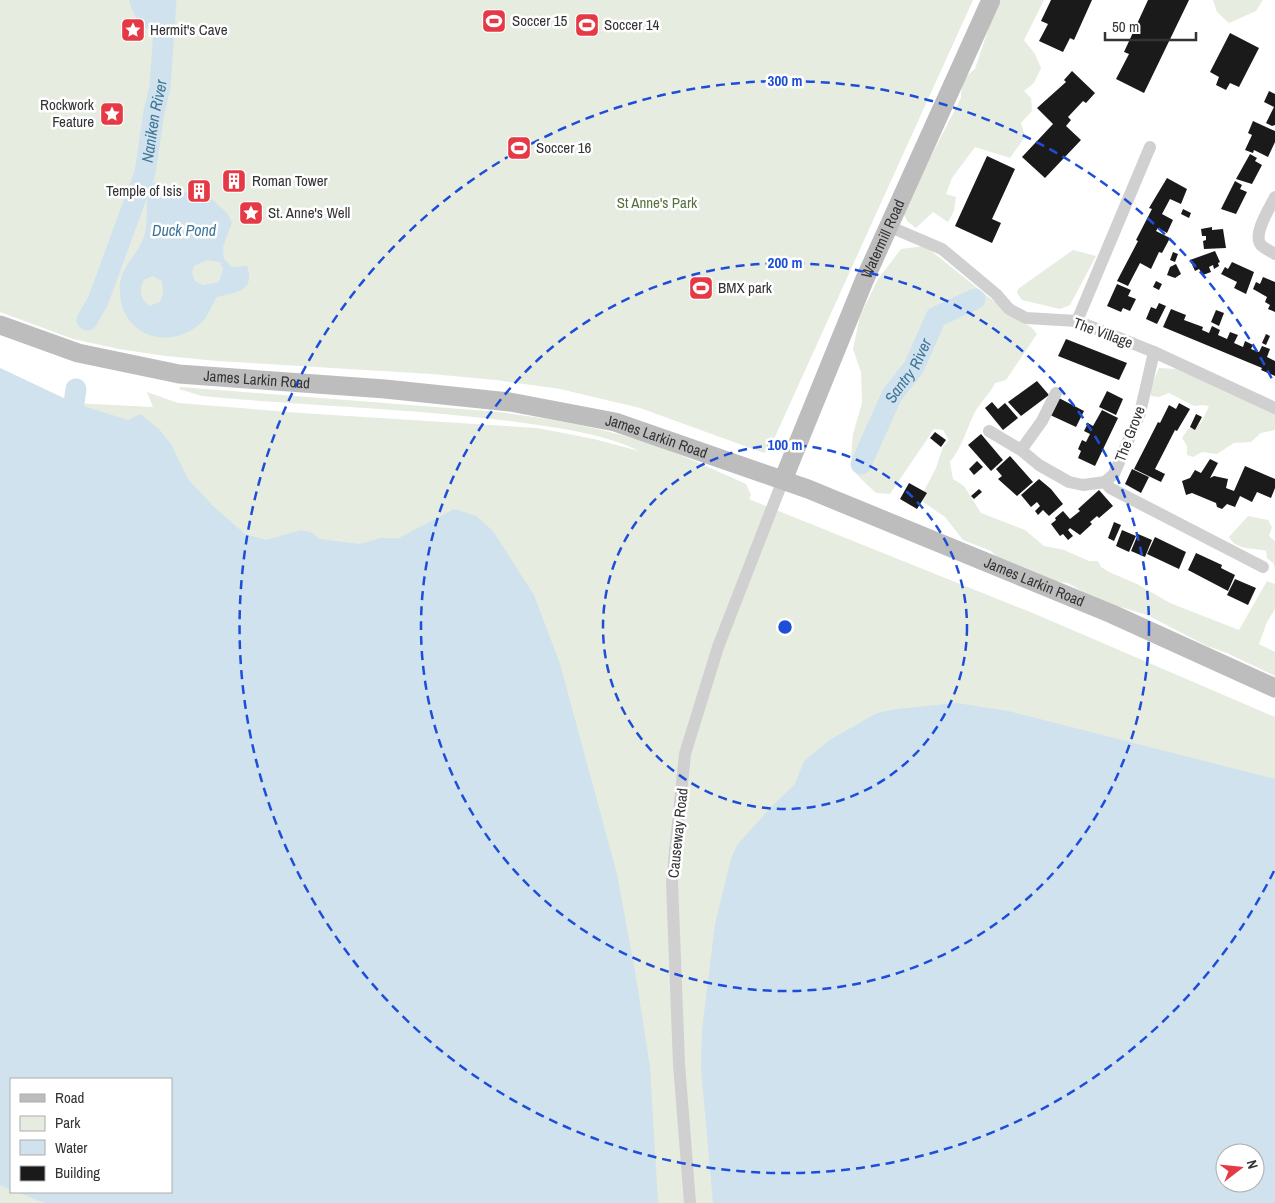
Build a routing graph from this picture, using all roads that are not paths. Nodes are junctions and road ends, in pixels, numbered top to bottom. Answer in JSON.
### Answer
{"nodes":[{"id":1,"x":991,"y":0,"type":"edge"},
{"id":2,"x":1150,"y":147,"type":"dead end"},
{"id":3,"x":1275,"y":197,"type":"edge"},
{"id":4,"x":888,"y":226,"type":"junction"},
{"id":5,"x":1275,"y":254,"type":"edge"},
{"id":6,"x":1077,"y":321,"type":"junction"},
{"id":7,"x":0,"y":325,"type":"edge"},
{"id":8,"x":1154,"y":352,"type":"junction"},
{"id":9,"x":1056,"y":394,"type":"dead end"},
{"id":10,"x":1275,"y":408,"type":"edge"},
{"id":11,"x":989,"y":431,"type":"dead end"},
{"id":12,"x":1021,"y":450,"type":"junction"},
{"id":13,"x":783,"y":480,"type":"junction"},
{"id":14,"x":1105,"y":482,"type":"junction"},
{"id":15,"x":1263,"y":567,"type":"dead end"},
{"id":16,"x":1275,"y":688,"type":"edge"},
{"id":17,"x":690,"y":1203,"type":"edge"}],
"edges":[{"from":1,"to":4,"type":"main road","name":"Watermill Road"},
{"from":2,"to":6,"type":"street"},
{"from":3,"to":5,"type":"street"},
{"from":4,"to":6,"type":"street","name":"The Village"},
{"from":4,"to":13,"type":"main road","name":"Watermill Road"},
{"from":6,"to":8,"type":"street","name":"The Village"},
{"from":7,"to":13,"type":"main road","name":"James Larkin Road"},
{"from":8,"to":10,"type":"street","name":"The Village"},
{"from":8,"to":14,"type":"street","name":"The Grove"},
{"from":9,"to":12,"type":"street"},
{"from":11,"to":12,"type":"street"},
{"from":12,"to":14,"type":"street"},
{"from":13,"to":16,"type":"main road","name":"James Larkin Road"},
{"from":13,"to":17,"type":"street","name":"Causeway Road"},
{"from":14,"to":15,"type":"street"}]}
